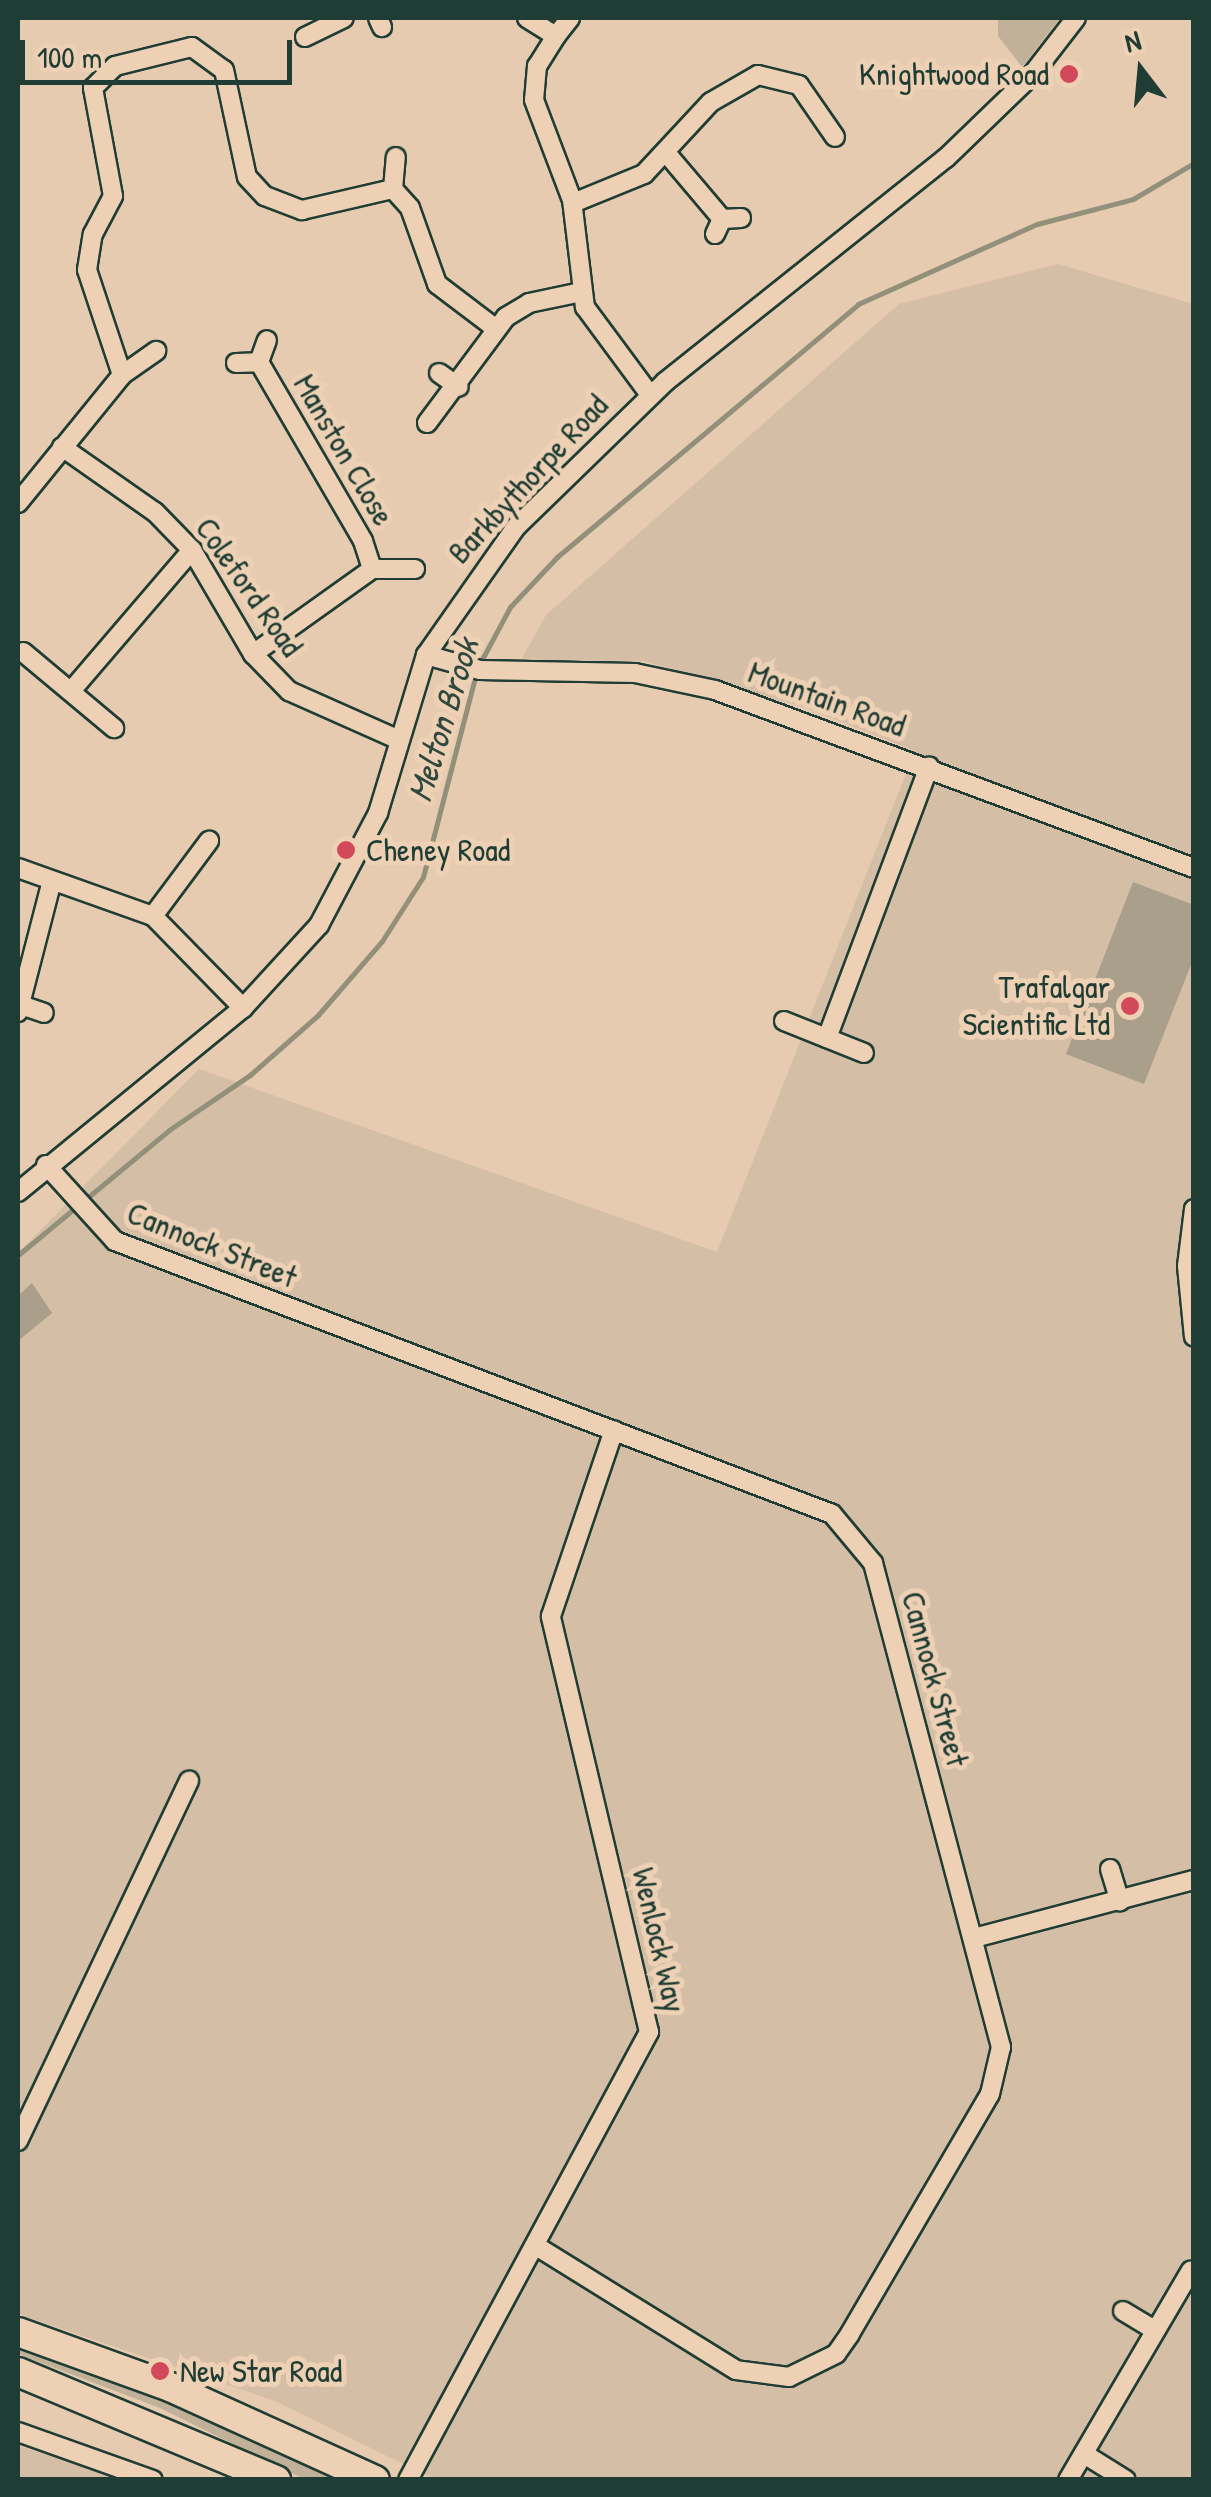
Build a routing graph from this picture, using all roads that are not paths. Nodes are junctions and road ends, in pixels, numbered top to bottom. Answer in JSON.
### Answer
{"nodes":[{"id":1,"x":344,"y":18,"type":"edge"},
{"id":2,"x":526,"y":18,"type":"edge"},
{"id":3,"x":570,"y":18,"type":"edge"},
{"id":4,"x":1076,"y":18,"type":"edge"},
{"id":5,"x":556,"y":36,"type":"junction"},
{"id":6,"x":305,"y":37,"type":"dead end"},
{"id":7,"x":836,"y":137,"type":"dead end"},
{"id":8,"x":668,"y":155,"type":"junction"},
{"id":9,"x":396,"y":157,"type":"dead end"},
{"id":10,"x":393,"y":188,"type":"junction"},
{"id":11,"x":572,"y":203,"type":"junction"},
{"id":12,"x":726,"y":224,"type":"dead end"},
{"id":13,"x":581,"y":292,"type":"junction"},
{"id":14,"x":495,"y":328,"type":"junction"},
{"id":15,"x":267,"y":340,"type":"dead end"},
{"id":16,"x":156,"y":351,"type":"dead end"},
{"id":17,"x":259,"y":362,"type":"junction"},
{"id":18,"x":236,"y":363,"type":"dead end"},
{"id":19,"x":439,"y":373,"type":"dead end"},
{"id":20,"x":122,"y":375,"type":"junction"},
{"id":21,"x":459,"y":387,"type":"junction"},
{"id":22,"x":650,"y":395,"type":"junction"},
{"id":23,"x":426,"y":424,"type":"dead end"},
{"id":24,"x":62,"y":447,"type":"junction"},
{"id":25,"x":18,"y":503,"type":"edge"},
{"id":26,"x":192,"y":550,"type":"junction"},
{"id":27,"x":415,"y":569,"type":"dead end"},
{"id":28,"x":372,"y":570,"type":"junction"},
{"id":29,"x":24,"y":652,"type":"dead end"},
{"id":30,"x":253,"y":654,"type":"junction"},
{"id":31,"x":426,"y":655,"type":"junction"},
{"id":32,"x":71,"y":691,"type":"junction"},
{"id":33,"x":114,"y":728,"type":"dead end"},
{"id":34,"x":399,"y":740,"type":"junction"},
{"id":35,"x":929,"y":768,"type":"junction"},
{"id":36,"x":208,"y":842,"type":"dead end"},
{"id":37,"x":18,"y":868,"type":"edge"},
{"id":38,"x":1194,"y":868,"type":"edge"},
{"id":39,"x":52,"y":881,"type":"junction"},
{"id":40,"x":153,"y":916,"type":"junction"},
{"id":41,"x":19,"y":1008,"type":"edge"},
{"id":42,"x":243,"y":1008,"type":"junction"},
{"id":43,"x":44,"y":1013,"type":"dead end"},
{"id":44,"x":784,"y":1021,"type":"dead end"},
{"id":45,"x":827,"y":1038,"type":"junction"},
{"id":46,"x":864,"y":1053,"type":"dead end"},
{"id":47,"x":46,"y":1165,"type":"junction"},
{"id":48,"x":18,"y":1192,"type":"edge"},
{"id":49,"x":1194,"y":1209,"type":"edge"},
{"id":50,"x":1194,"y":1337,"type":"edge"},
{"id":51,"x":614,"y":1430,"type":"junction"},
{"id":52,"x":189,"y":1781,"type":"dead end"},
{"id":53,"x":1110,"y":1870,"type":"dead end"},
{"id":54,"x":1194,"y":1880,"type":"edge"},
{"id":55,"x":1120,"y":1900,"type":"junction"},
{"id":56,"x":974,"y":1938,"type":"junction"},
{"id":57,"x":18,"y":2141,"type":"edge"},
{"id":58,"x":538,"y":2247,"type":"junction"},
{"id":59,"x":1191,"y":2270,"type":"edge"},
{"id":60,"x":1123,"y":2311,"type":"dead end"},
{"id":61,"x":1155,"y":2330,"type":"junction"},
{"id":62,"x":18,"y":2332,"type":"edge"},
{"id":63,"x":18,"y":2372,"type":"edge"},
{"id":64,"x":18,"y":2432,"type":"edge"},
{"id":65,"x":1084,"y":2454,"type":"junction"},
{"id":66,"x":154,"y":2480,"type":"edge"},
{"id":67,"x":276,"y":2480,"type":"edge"},
{"id":68,"x":376,"y":2480,"type":"edge"},
{"id":69,"x":408,"y":2480,"type":"edge"},
{"id":70,"x":1068,"y":2480,"type":"edge"},
{"id":71,"x":1126,"y":2480,"type":"edge"}],
"edges":[{"from":1,"to":6,"type":"street"},
{"from":2,"to":5,"type":"street"},
{"from":3,"to":5,"type":"street"},
{"from":4,"to":22,"type":"street","name":"Barkbythorpe Road"},
{"from":5,"to":11,"type":"street"},
{"from":7,"to":8,"type":"street"},
{"from":8,"to":11,"type":"street"},
{"from":8,"to":12,"type":"street"},
{"from":9,"to":10,"type":"street"},
{"from":10,"to":14,"type":"street"},
{"from":10,"to":20,"type":"street"},
{"from":11,"to":13,"type":"street"},
{"from":13,"to":14,"type":"street"},
{"from":13,"to":22,"type":"street"},
{"from":14,"to":21,"type":"street"},
{"from":15,"to":17,"type":"street","name":"Manston Close"},
{"from":16,"to":20,"type":"street"},
{"from":17,"to":18,"type":"street","name":"Manston Close"},
{"from":17,"to":28,"type":"street","name":"Manston Close"},
{"from":19,"to":21,"type":"street"},
{"from":20,"to":24,"type":"street"},
{"from":21,"to":23,"type":"street"},
{"from":22,"to":31,"type":"street","name":"Barkbythorpe Road"},
{"from":24,"to":25,"type":"street"},
{"from":24,"to":26,"type":"street","name":"Coleford Road"},
{"from":26,"to":30,"type":"street","name":"Coleford Road"},
{"from":26,"to":32,"type":"street"},
{"from":27,"to":28,"type":"street","name":"Manston Close"},
{"from":28,"to":30,"type":"street","name":"Manston Close"},
{"from":29,"to":32,"type":"street"},
{"from":30,"to":34,"type":"street","name":"Coleford Road"},
{"from":31,"to":34,"type":"street","name":"Barkbythorpe Road"},
{"from":31,"to":35,"type":"street","name":"Mountain Road"},
{"from":32,"to":33,"type":"street"},
{"from":34,"to":42,"type":"street","name":"Barkbythorpe Road"},
{"from":35,"to":38,"type":"street","name":"Mountain Road"},
{"from":35,"to":45,"type":"street"},
{"from":36,"to":40,"type":"street"},
{"from":37,"to":39,"type":"street"},
{"from":39,"to":40,"type":"street"},
{"from":39,"to":41,"type":"street"},
{"from":40,"to":42,"type":"street"},
{"from":41,"to":43,"type":"street"},
{"from":42,"to":47,"type":"street","name":"Barkbythorpe Road"},
{"from":44,"to":45,"type":"street"},
{"from":45,"to":46,"type":"street"},
{"from":47,"to":48,"type":"street","name":"Barkbythorpe Road"},
{"from":47,"to":51,"type":"street","name":"Cannock Street"},
{"from":49,"to":50,"type":"street"},
{"from":51,"to":56,"type":"street","name":"Cannock Street"},
{"from":51,"to":58,"type":"street","name":"Wenlock Way"},
{"from":52,"to":57,"type":"street"},
{"from":53,"to":55,"type":"street"},
{"from":54,"to":55,"type":"street"},
{"from":55,"to":56,"type":"street"},
{"from":56,"to":58,"type":"street","name":"Cannock Street"},
{"from":58,"to":69,"type":"street","name":"Wenlock Way"},
{"from":59,"to":61,"type":"street"},
{"from":60,"to":61,"type":"street"},
{"from":61,"to":65,"type":"street"},
{"from":62,"to":68,"type":"highway"},
{"from":63,"to":67,"type":"highway"},
{"from":64,"to":66,"type":"street"},
{"from":65,"to":70,"type":"street"},
{"from":65,"to":71,"type":"street"}]}
